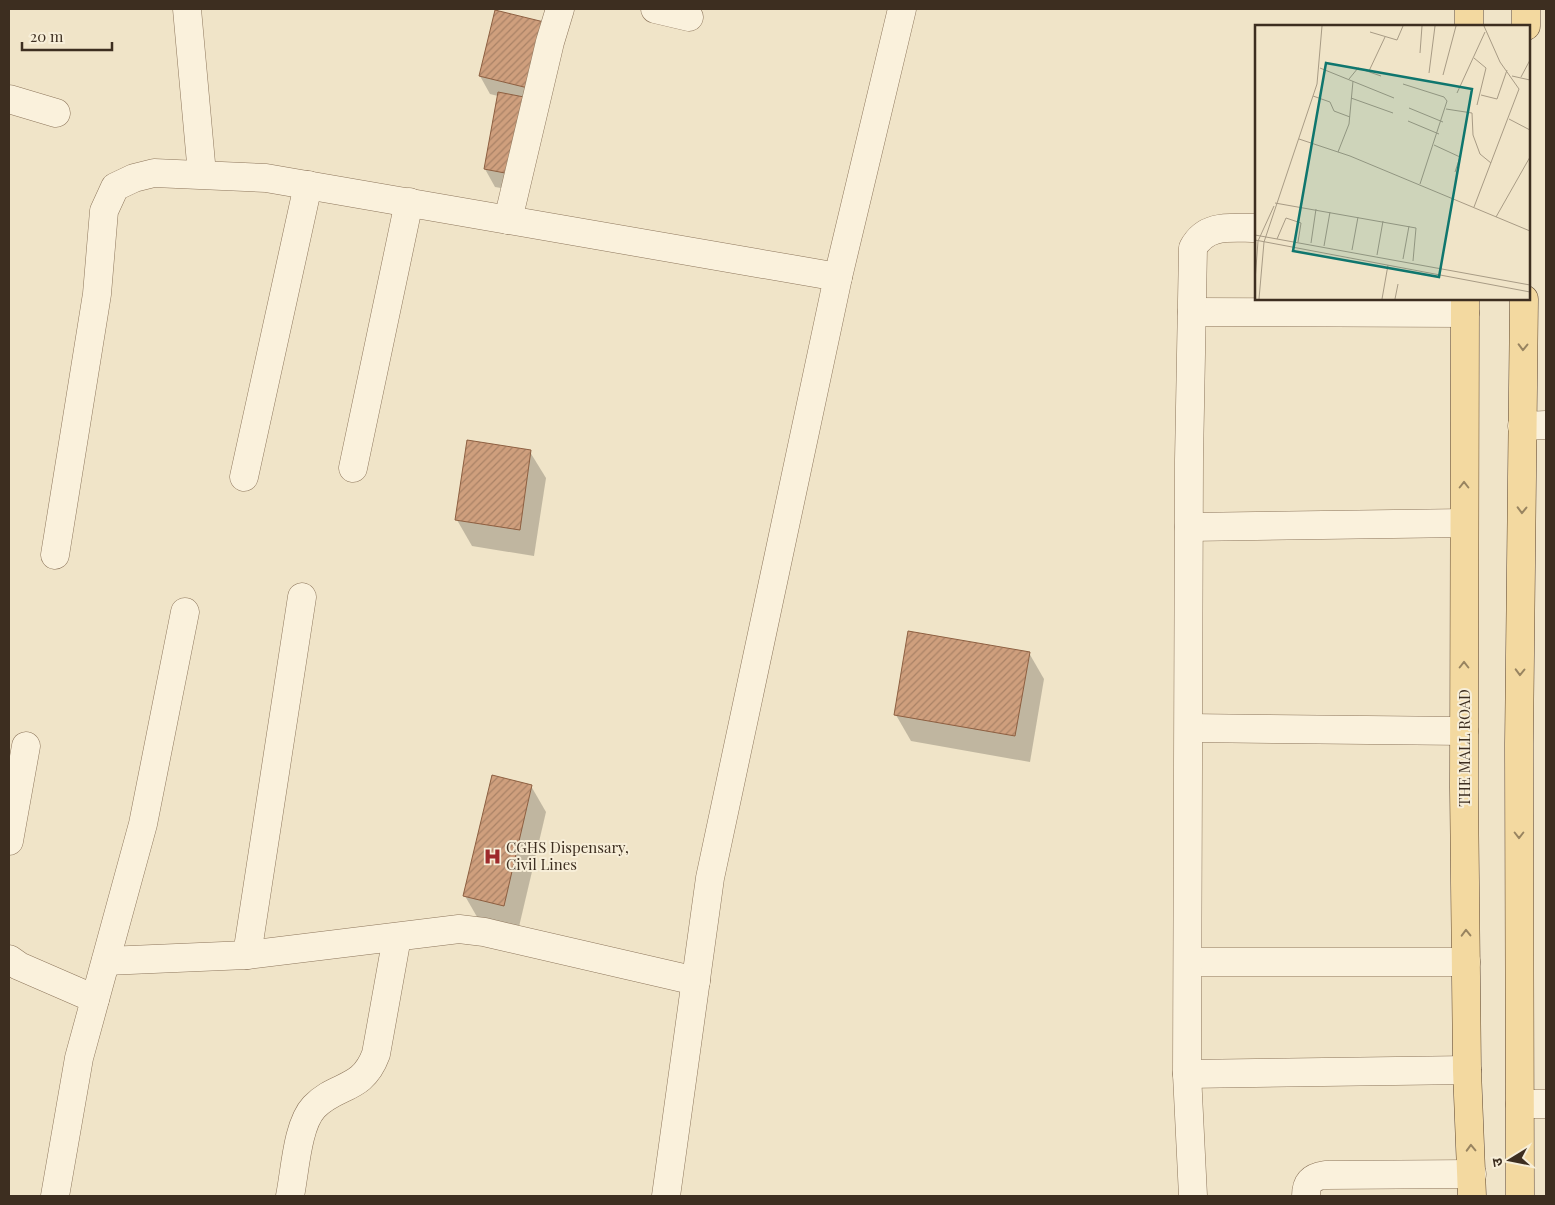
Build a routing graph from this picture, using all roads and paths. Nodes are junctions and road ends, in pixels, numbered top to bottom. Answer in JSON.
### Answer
{"nodes":[{"id":1,"x":187,"y":9,"type":"edge"},
{"id":2,"x":560,"y":9,"type":"edge"},
{"id":3,"x":655,"y":9,"type":"edge"},
{"id":4,"x":902,"y":9,"type":"edge"},
{"id":5,"x":1469,"y":9,"type":"edge"},
{"id":6,"x":1526,"y":9,"type":"edge"},
{"id":7,"x":689,"y":17,"type":"dead end"},
{"id":8,"x":1469,"y":25,"type":"edge"},
{"id":9,"x":1526,"y":25,"type":"edge"},
{"id":10,"x":9,"y":99,"type":"edge"},
{"id":11,"x":56,"y":113,"type":"dead end"},
{"id":12,"x":202,"y":174,"type":"junction"},
{"id":13,"x":308,"y":185,"type":"junction"},
{"id":14,"x":409,"y":202,"type":"junction"},
{"id":15,"x":508,"y":220,"type":"junction"},
{"id":16,"x":1255,"y":228,"type":"edge"},
{"id":17,"x":838,"y":277,"type":"junction"},
{"id":18,"x":1524,"y":300,"type":"edge"},
{"id":19,"x":1465,"y":306,"type":"edge"},
{"id":20,"x":1192,"y":312,"type":"junction"},
{"id":21,"x":1534,"y":426,"type":"edge"},
{"id":22,"x":352,"y":468,"type":"dead end"},
{"id":23,"x":244,"y":478,"type":"dead end"},
{"id":24,"x":1464,"y":523,"type":"junction"},
{"id":25,"x":1189,"y":527,"type":"junction"},
{"id":26,"x":55,"y":555,"type":"dead end"},
{"id":27,"x":302,"y":597,"type":"dead end"},
{"id":28,"x":185,"y":612,"type":"dead end"},
{"id":29,"x":1189,"y":728,"type":"junction"},
{"id":30,"x":1464,"y":731,"type":"junction"},
{"id":31,"x":26,"y":746,"type":"dead end"},
{"id":32,"x":9,"y":841,"type":"edge"},
{"id":33,"x":397,"y":937,"type":"junction"},
{"id":34,"x":247,"y":955,"type":"junction"},
{"id":35,"x":9,"y":959,"type":"edge"},
{"id":36,"x":106,"y":961,"type":"junction"},
{"id":37,"x":1189,"y":962,"type":"junction"},
{"id":38,"x":1466,"y":962,"type":"junction"},
{"id":39,"x":696,"y":981,"type":"junction"},
{"id":40,"x":95,"y":999,"type":"junction"},
{"id":41,"x":1467,"y":1070,"type":"junction"},
{"id":42,"x":1187,"y":1074,"type":"junction"},
{"id":43,"x":1533,"y":1104,"type":"edge"},
{"id":44,"x":1472,"y":1185,"type":"edge"},
{"id":45,"x":55,"y":1196,"type":"edge"},
{"id":46,"x":290,"y":1196,"type":"edge"},
{"id":47,"x":666,"y":1196,"type":"edge"},
{"id":48,"x":1193,"y":1196,"type":"edge"},
{"id":49,"x":1306,"y":1196,"type":"edge"},
{"id":50,"x":1520,"y":1196,"type":"edge"}],
"edges":[{"from":1,"to":12,"type":"street"},
{"from":2,"to":15,"type":"street"},
{"from":3,"to":7,"type":"street"},
{"from":4,"to":17,"type":"street"},
{"from":5,"to":8,"type":"main road"},
{"from":6,"to":9,"type":"main road"},
{"from":10,"to":11,"type":"street"},
{"from":12,"to":13,"type":"street"},
{"from":12,"to":26,"type":"street"},
{"from":13,"to":14,"type":"street"},
{"from":13,"to":23,"type":"street"},
{"from":14,"to":15,"type":"street"},
{"from":14,"to":22,"type":"street"},
{"from":15,"to":17,"type":"street"},
{"from":16,"to":20,"type":"street"},
{"from":17,"to":39,"type":"street"},
{"from":18,"to":21,"type":"main road","one_way":true},
{"from":19,"to":20,"type":"street"},
{"from":24,"to":19,"type":"main road","name":"THE MALL ROAD","one_way":true},
{"from":20,"to":25,"type":"street"},
{"from":21,"to":43,"type":"main road","one_way":true},
{"from":24,"to":25,"type":"street"},
{"from":30,"to":24,"type":"main road","name":"THE MALL ROAD","one_way":true},
{"from":25,"to":29,"type":"street"},
{"from":27,"to":34,"type":"street"},
{"from":28,"to":36,"type":"street"},
{"from":29,"to":30,"type":"street"},
{"from":29,"to":37,"type":"street"},
{"from":38,"to":30,"type":"main road","name":"THE MALL ROAD","one_way":true},
{"from":31,"to":32,"type":"street"},
{"from":33,"to":34,"type":"street"},
{"from":33,"to":39,"type":"street"},
{"from":33,"to":46,"type":"street"},
{"from":34,"to":36,"type":"street"},
{"from":35,"to":40,"type":"street"},
{"from":36,"to":40,"type":"street"},
{"from":37,"to":38,"type":"street"},
{"from":37,"to":42,"type":"street"},
{"from":38,"to":41,"type":"main road","name":"THE MALL ROAD"},
{"from":39,"to":47,"type":"street"},
{"from":40,"to":45,"type":"street"},
{"from":41,"to":42,"type":"street"},
{"from":44,"to":41,"type":"main road","name":"THE MALL ROAD","one_way":true},
{"from":42,"to":48,"type":"street"},
{"from":43,"to":50,"type":"main road"},
{"from":44,"to":49,"type":"street"}]}
